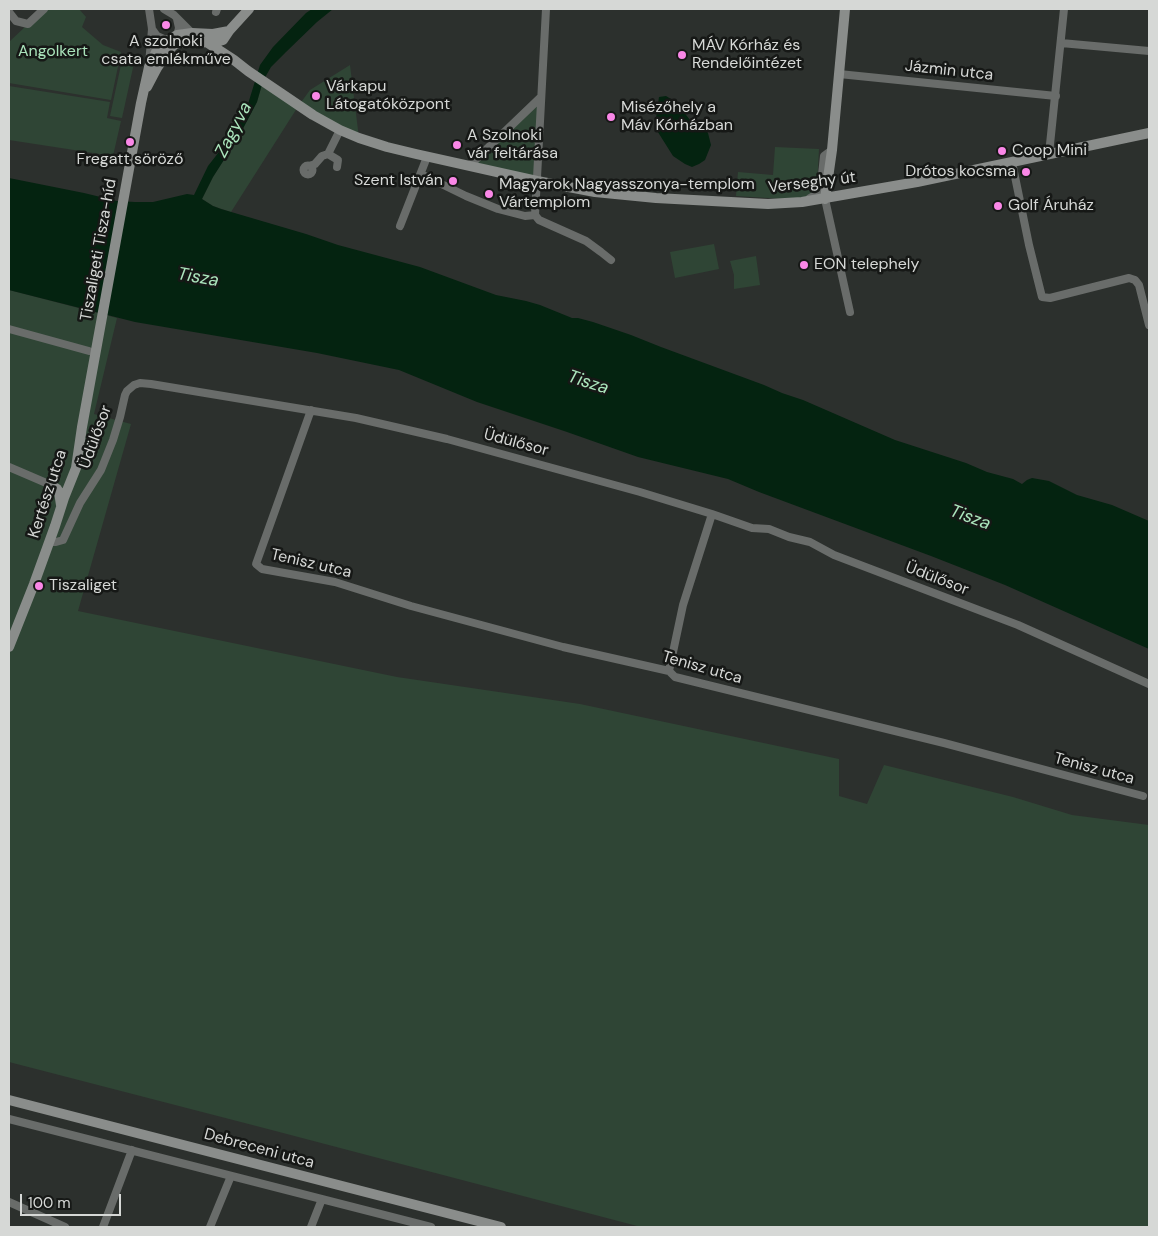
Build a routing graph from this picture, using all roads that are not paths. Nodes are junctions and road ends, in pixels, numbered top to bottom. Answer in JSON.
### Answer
{"nodes":[{"id":1,"x":44,"y":9,"type":"edge"},
{"id":2,"x":150,"y":9,"type":"edge"},
{"id":3,"x":164,"y":9,"type":"edge"},
{"id":4,"x":249,"y":9,"type":"edge"},
{"id":5,"x":546,"y":9,"type":"edge"},
{"id":6,"x":845,"y":9,"type":"edge"},
{"id":7,"x":1064,"y":9,"type":"edge"},
{"id":8,"x":9,"y":12,"type":"edge"},
{"id":9,"x":177,"y":19,"type":"junction"},
{"id":10,"x":152,"y":29,"type":"junction"},
{"id":11,"x":229,"y":31,"type":"junction"},
{"id":12,"x":192,"y":33,"type":"junction"},
{"id":13,"x":173,"y":40,"type":"junction"},
{"id":14,"x":213,"y":43,"type":"junction"},
{"id":15,"x":1061,"y":43,"type":"junction"},
{"id":16,"x":1149,"y":51,"type":"edge"},
{"id":17,"x":230,"y":57,"type":"junction"},
{"id":18,"x":148,"y":67,"type":"junction"},
{"id":19,"x":839,"y":74,"type":"junction"},
{"id":20,"x":143,"y":94,"type":"junction"},
{"id":21,"x":541,"y":96,"type":"junction"},
{"id":22,"x":1056,"y":96,"type":"junction"},
{"id":23,"x":340,"y":130,"type":"junction"},
{"id":24,"x":1149,"y":133,"type":"edge"},
{"id":25,"x":832,"y":150,"type":"junction"},
{"id":26,"x":328,"y":154,"type":"junction"},
{"id":27,"x":1049,"y":154,"type":"junction"},
{"id":28,"x":427,"y":157,"type":"junction"},
{"id":29,"x":1012,"y":162,"type":"junction"},
{"id":30,"x":310,"y":166,"type":"dead end"},
{"id":31,"x":469,"y":166,"type":"junction"},
{"id":32,"x":337,"y":167,"type":"dead end"},
{"id":33,"x":421,"y":174,"type":"junction"},
{"id":34,"x":536,"y":181,"type":"junction"},
{"id":35,"x":826,"y":199,"type":"junction"},
{"id":36,"x":802,"y":202,"type":"junction"},
{"id":37,"x":535,"y":215,"type":"junction"},
{"id":38,"x":400,"y":226,"type":"dead end"},
{"id":39,"x":611,"y":260,"type":"dead end"},
{"id":40,"x":850,"y":312,"type":"dead end"},
{"id":41,"x":1149,"y":325,"type":"edge"},
{"id":42,"x":9,"y":329,"type":"edge"},
{"id":43,"x":93,"y":348,"type":"junction"},
{"id":44,"x":311,"y":410,"type":"junction"},
{"id":45,"x":9,"y":467,"type":"edge"},
{"id":46,"x":75,"y":472,"type":"junction"},
{"id":47,"x":51,"y":485,"type":"junction"},
{"id":48,"x":67,"y":489,"type":"junction"},
{"id":49,"x":60,"y":513,"type":"junction"},
{"id":50,"x":712,"y":514,"type":"junction"},
{"id":51,"x":49,"y":542,"type":"junction"},
{"id":52,"x":9,"y":646,"type":"edge"},
{"id":53,"x":669,"y":671,"type":"junction"},
{"id":54,"x":1149,"y":684,"type":"edge"},
{"id":55,"x":1142,"y":796,"type":"dead end"},
{"id":56,"x":9,"y":1100,"type":"edge"},
{"id":57,"x":9,"y":1119,"type":"edge"},
{"id":58,"x":132,"y":1150,"type":"junction"},
{"id":59,"x":230,"y":1176,"type":"junction"},
{"id":60,"x":322,"y":1199,"type":"junction"},
{"id":61,"x":9,"y":1202,"type":"edge"},
{"id":62,"x":65,"y":1227,"type":"edge"},
{"id":63,"x":103,"y":1227,"type":"edge"},
{"id":64,"x":210,"y":1227,"type":"edge"},
{"id":65,"x":312,"y":1227,"type":"edge"},
{"id":66,"x":431,"y":1227,"type":"edge"},
{"id":67,"x":501,"y":1227,"type":"edge"}],
"edges":[{"from":1,"to":8,"type":"street"},
{"from":2,"to":10,"type":"street"},
{"from":3,"to":9,"type":"street"},
{"from":4,"to":11,"type":"main road"},
{"from":5,"to":21,"type":"street"},
{"from":6,"to":19,"type":"main road"},
{"from":7,"to":15,"type":"street"},
{"from":9,"to":12,"type":"street"},
{"from":9,"to":13,"type":"street"},
{"from":10,"to":13,"type":"street"},
{"from":10,"to":18,"type":"street"},
{"from":11,"to":12,"type":"main road"},
{"from":11,"to":14,"type":"main road"},
{"from":11,"to":17,"type":"main road"},
{"from":12,"to":13,"type":"main road"},
{"from":12,"to":14,"type":"main road","name":"Verseghy út"},
{"from":13,"to":14,"type":"main road"},
{"from":13,"to":18,"type":"main road"},
{"from":13,"to":20,"type":"main road"},
{"from":14,"to":17,"type":"main road","name":"Verseghy út"},
{"from":15,"to":16,"type":"street"},
{"from":15,"to":22,"type":"street"},
{"from":17,"to":23,"type":"main road","name":"Verseghy út"},
{"from":18,"to":20,"type":"main road","name":"Tiszaligeti Tisza-híd"},
{"from":19,"to":22,"type":"street","name":"Jázmin utca"},
{"from":19,"to":25,"type":"main road"},
{"from":20,"to":43,"type":"main road","name":"Tiszaligeti Tisza-híd"},
{"from":21,"to":31,"type":"street"},
{"from":21,"to":34,"type":"street"},
{"from":22,"to":27,"type":"street"},
{"from":23,"to":26,"type":"street"},
{"from":23,"to":28,"type":"main road","name":"Verseghy út"},
{"from":24,"to":27,"type":"main road","name":"Verseghy út"},
{"from":25,"to":35,"type":"main road"},
{"from":25,"to":36,"type":"street"},
{"from":26,"to":30,"type":"street"},
{"from":26,"to":32,"type":"street"},
{"from":27,"to":29,"type":"main road","name":"Verseghy út"},
{"from":28,"to":31,"type":"main road","name":"Verseghy út"},
{"from":28,"to":33,"type":"street"},
{"from":29,"to":35,"type":"main road","name":"Verseghy út"},
{"from":29,"to":41,"type":"street"},
{"from":31,"to":34,"type":"main road","name":"Verseghy út"},
{"from":33,"to":37,"type":"street"},
{"from":33,"to":38,"type":"street"},
{"from":34,"to":36,"type":"main road","name":"Verseghy út"},
{"from":34,"to":37,"type":"street"},
{"from":35,"to":36,"type":"main road","name":"Verseghy út"},
{"from":35,"to":40,"type":"street"},
{"from":37,"to":39,"type":"street"},
{"from":42,"to":43,"type":"street"},
{"from":43,"to":46,"type":"main road","name":"Kertész utca"},
{"from":44,"to":50,"type":"street","name":"Üdülősor"},
{"from":44,"to":51,"type":"street","name":"Üdülősor"},
{"from":44,"to":53,"type":"street","name":"Tenisz utca"},
{"from":45,"to":47,"type":"street"},
{"from":46,"to":47,"type":"main road"},
{"from":46,"to":48,"type":"main road","name":"Kertész utca"},
{"from":47,"to":48,"type":"main road"},
{"from":47,"to":49,"type":"main road"},
{"from":48,"to":49,"type":"main road","name":"Kertész utca"},
{"from":49,"to":51,"type":"main road","name":"Kertész utca"},
{"from":50,"to":53,"type":"street"},
{"from":50,"to":54,"type":"street","name":"Üdülősor"},
{"from":51,"to":52,"type":"main road","name":"Kertész utca"},
{"from":53,"to":55,"type":"street","name":"Tenisz utca"},
{"from":56,"to":67,"type":"main road","name":"Debreceni utca"},
{"from":57,"to":58,"type":"street","name":"Debreceni utca"},
{"from":58,"to":59,"type":"street","name":"Debreceni utca"},
{"from":58,"to":63,"type":"street"},
{"from":59,"to":60,"type":"street","name":"Debreceni utca"},
{"from":59,"to":64,"type":"street"},
{"from":60,"to":65,"type":"street"},
{"from":60,"to":66,"type":"street","name":"Debreceni utca"},
{"from":61,"to":62,"type":"street"}]}
